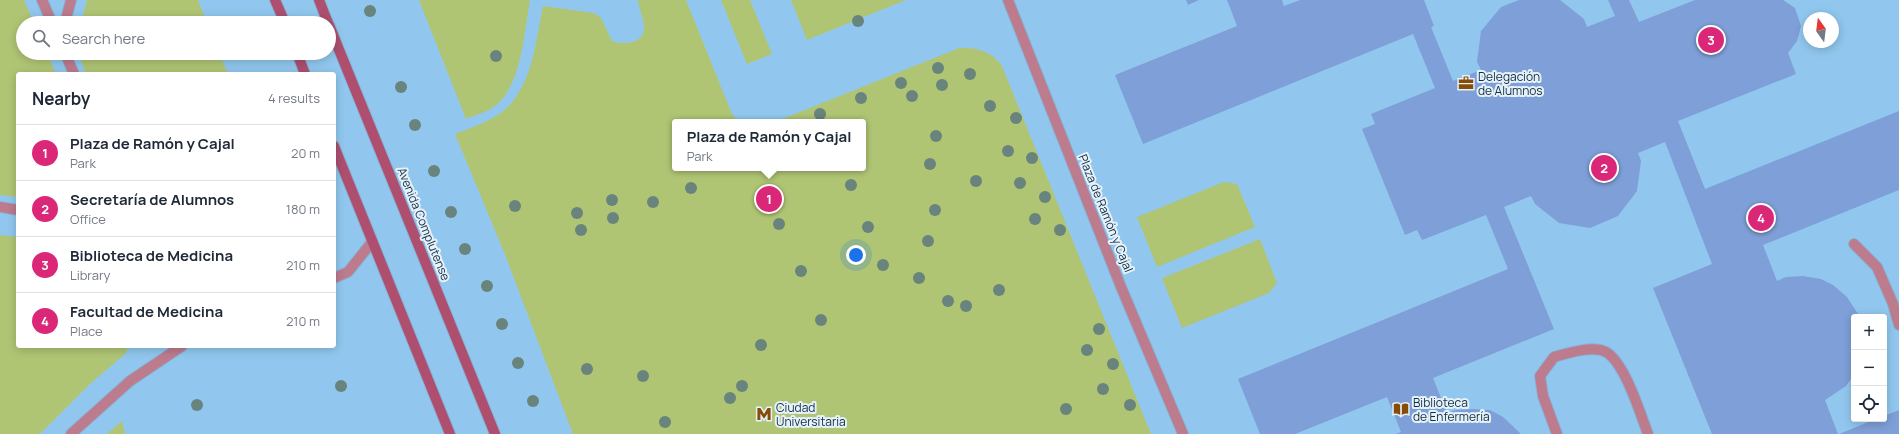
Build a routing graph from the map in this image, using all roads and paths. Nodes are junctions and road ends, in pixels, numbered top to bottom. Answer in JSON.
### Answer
{"nodes":[{"id":1,"x":42,"y":0,"type":"edge"},
{"id":2,"x":71,"y":0,"type":"edge"},
{"id":3,"x":275,"y":0,"type":"edge"},
{"id":4,"x":319,"y":0,"type":"edge"},
{"id":5,"x":1008,"y":0,"type":"edge"},
{"id":6,"x":49,"y":16,"type":"edge"},
{"id":7,"x":67,"y":16,"type":"edge"},
{"id":8,"x":281,"y":16,"type":"edge"},
{"id":9,"x":326,"y":16,"type":"edge"},
{"id":10,"x":336,"y":41,"type":"edge"},
{"id":11,"x":68,"y":60,"type":"edge"},
{"id":12,"x":300,"y":60,"type":"edge"},
{"id":13,"x":73,"y":72,"type":"edge"},
{"id":14,"x":304,"y":72,"type":"edge"},
{"id":15,"x":336,"y":151,"type":"edge"},
{"id":16,"x":0,"y":207,"type":"edge"},
{"id":17,"x":16,"y":210,"type":"edge"},
{"id":18,"x":372,"y":242,"type":"junction"},
{"id":19,"x":1854,"y":244,"type":"dead end"},
{"id":20,"x":336,"y":277,"type":"edge"},
{"id":21,"x":1896,"y":303,"type":"edge"},
{"id":22,"x":1899,"y":325,"type":"edge"},
{"id":23,"x":179,"y":348,"type":"edge"},
{"id":24,"x":71,"y":434,"type":"edge"},
{"id":25,"x":450,"y":434,"type":"edge"},
{"id":26,"x":494,"y":434,"type":"edge"},
{"id":27,"x":1183,"y":434,"type":"edge"},
{"id":28,"x":1557,"y":434,"type":"edge"},
{"id":29,"x":1648,"y":434,"type":"edge"}],
"edges":[{"from":1,"to":6,"type":"street"},
{"from":2,"to":7,"type":"street"},
{"from":3,"to":8,"type":"street"},
{"from":4,"to":9,"type":"street","name":"Avenida Complutense"},
{"from":5,"to":27,"type":"street","name":"Plaza de Ramón y Cajal"},
{"from":10,"to":26,"type":"street","name":"Avenida Complutense"},
{"from":11,"to":13,"type":"street"},
{"from":12,"to":14,"type":"street"},
{"from":15,"to":18,"type":"street"},
{"from":16,"to":17,"type":"street"},
{"from":18,"to":20,"type":"street"},
{"from":18,"to":25,"type":"street"},
{"from":19,"to":21,"type":"street"},
{"from":21,"to":22,"type":"street"},
{"from":23,"to":24,"type":"street"},
{"from":28,"to":29,"type":"street"}]}
